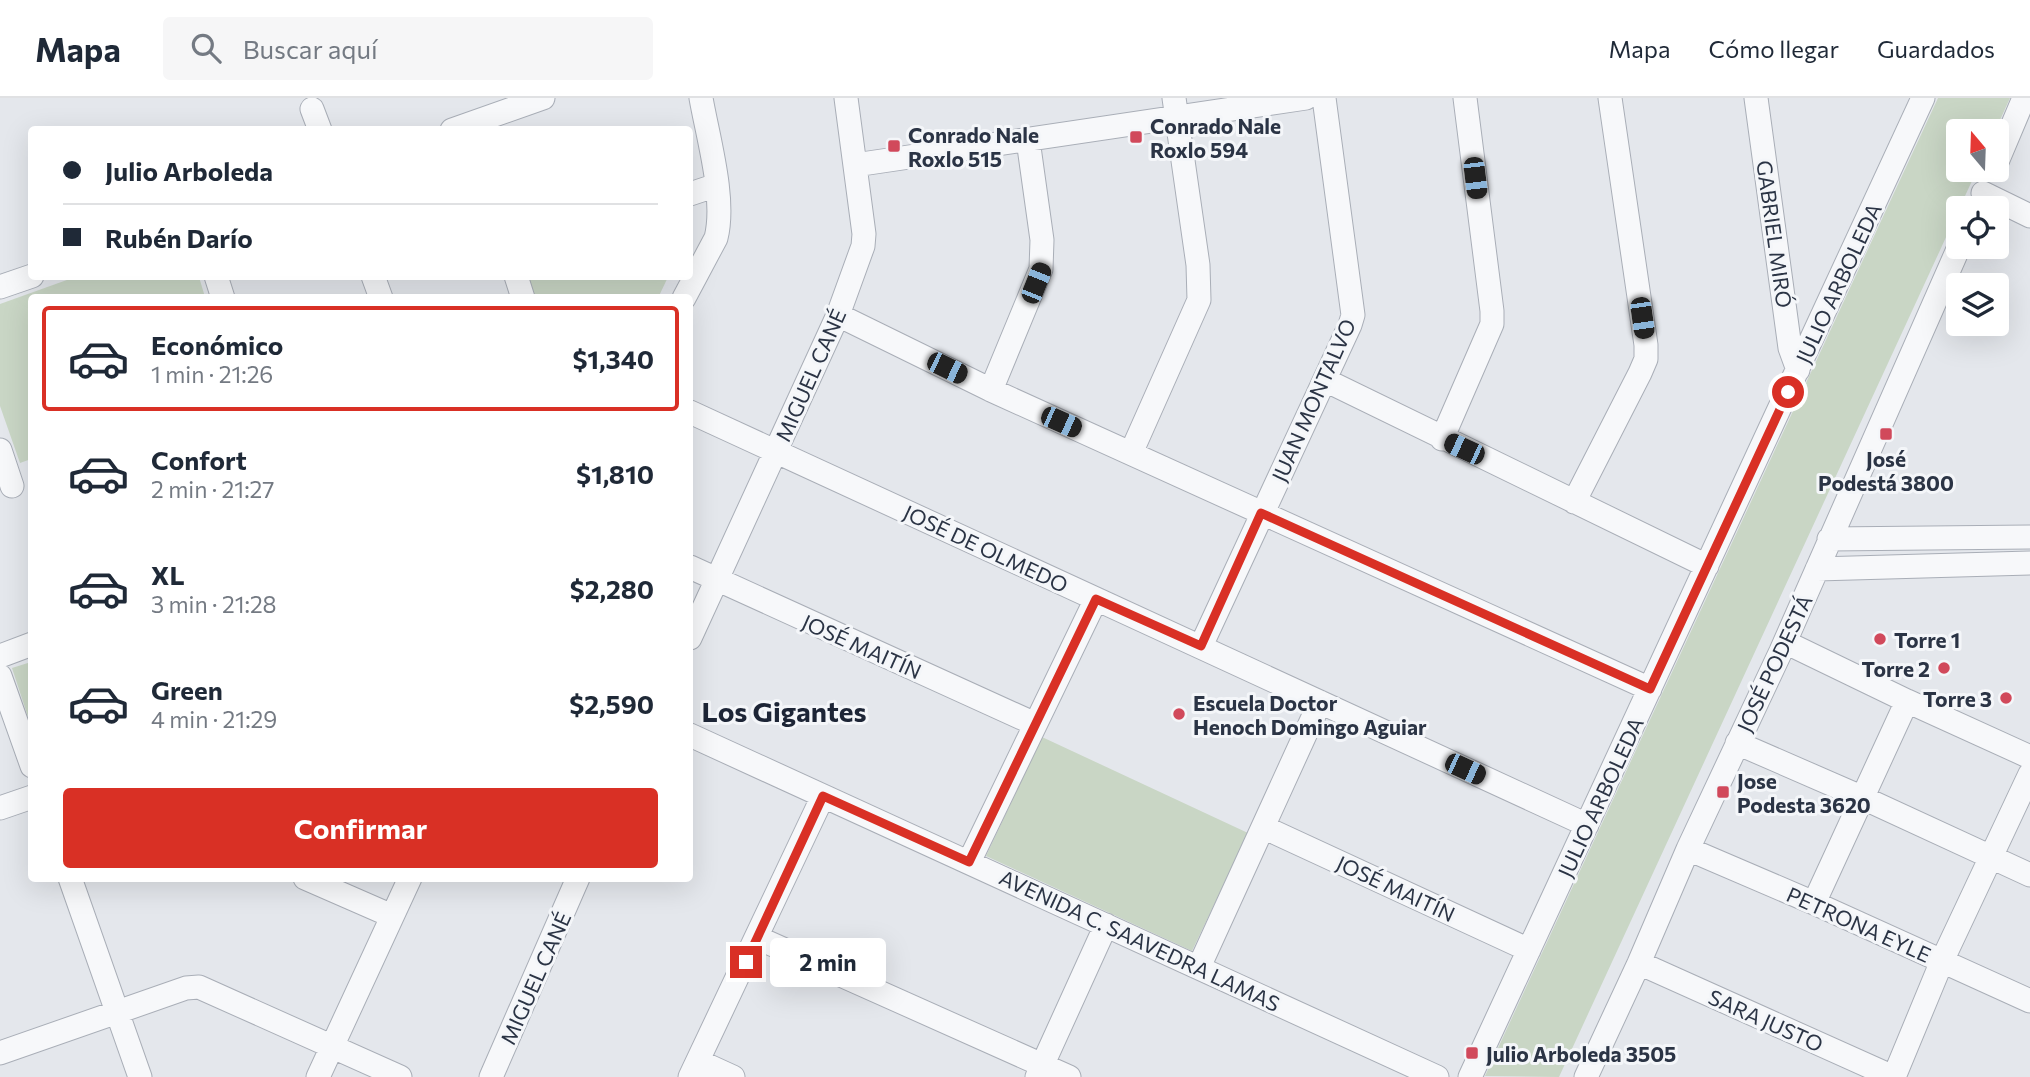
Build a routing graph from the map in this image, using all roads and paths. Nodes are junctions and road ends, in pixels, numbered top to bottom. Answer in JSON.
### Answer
{"nodes":[{"id":1,"x":543,"y":98,"type":"edge"},
{"id":2,"x":701,"y":98,"type":"edge"},
{"id":3,"x":846,"y":98,"type":"edge"},
{"id":4,"x":1306,"y":98,"type":"edge"},
{"id":5,"x":1324,"y":98,"type":"edge"},
{"id":6,"x":1465,"y":98,"type":"edge"},
{"id":7,"x":1610,"y":98,"type":"edge"},
{"id":8,"x":1756,"y":98,"type":"edge"},
{"id":9,"x":1923,"y":98,"type":"edge"},
{"id":10,"x":2024,"y":98,"type":"edge"},
{"id":11,"x":1176,"y":108,"type":"edge"},
{"id":12,"x":466,"y":126,"type":"edge"},
{"id":13,"x":2009,"y":134,"type":"edge"},
{"id":14,"x":1028,"y":140,"type":"junction"},
{"id":15,"x":855,"y":165,"type":"junction"},
{"id":16,"x":717,"y":185,"type":"junction"},
{"id":17,"x":693,"y":193,"type":"edge"},
{"id":18,"x":2009,"y":210,"type":"edge"},
{"id":19,"x":2030,"y":216,"type":"edge"},
{"id":20,"x":1954,"y":259,"type":"edge"},
{"id":21,"x":28,"y":277,"type":"edge"},
{"id":22,"x":0,"y":287,"type":"edge"},
{"id":23,"x":686,"y":294,"type":"edge"},
{"id":24,"x":838,"y":315,"type":"junction"},
{"id":25,"x":1798,"y":370,"type":"junction"},
{"id":26,"x":1325,"y":380,"type":"junction"},
{"id":27,"x":991,"y":390,"type":"junction"},
{"id":28,"x":693,"y":413,"type":"edge"},
{"id":29,"x":1442,"y":439,"type":"junction"},
{"id":30,"x":0,"y":450,"type":"edge"},
{"id":31,"x":775,"y":451,"type":"junction"},
{"id":32,"x":1131,"y":453,"type":"junction"},
{"id":33,"x":15,"y":486,"type":"edge"},
{"id":34,"x":1574,"y":502,"type":"junction"},
{"id":35,"x":1261,"y":513,"type":"junction"},
{"id":36,"x":2030,"y":537,"type":"edge"},
{"id":37,"x":1829,"y":539,"type":"junction"},
{"id":38,"x":2030,"y":563,"type":"edge"},
{"id":39,"x":1707,"y":566,"type":"junction"},
{"id":40,"x":693,"y":569,"type":"edge"},
{"id":41,"x":1817,"y":569,"type":"junction"},
{"id":42,"x":718,"y":580,"type":"junction"},
{"id":43,"x":1096,"y":599,"type":"junction"},
{"id":44,"x":693,"y":632,"type":"edge"},
{"id":45,"x":1785,"y":642,"type":"junction"},
{"id":46,"x":28,"y":646,"type":"edge"},
{"id":47,"x":1201,"y":646,"type":"junction"},
{"id":48,"x":0,"y":656,"type":"edge"},
{"id":49,"x":0,"y":676,"type":"edge"},
{"id":50,"x":1650,"y":689,"type":"junction"},
{"id":51,"x":1907,"y":701,"type":"junction"},
{"id":52,"x":1320,"y":702,"type":"junction"},
{"id":53,"x":1035,"y":724,"type":"junction"},
{"id":54,"x":693,"y":736,"type":"edge"},
{"id":55,"x":1737,"y":743,"type":"junction"},
{"id":56,"x":28,"y":755,"type":"edge"},
{"id":57,"x":2030,"y":757,"type":"edge"},
{"id":58,"x":2030,"y":774,"type":"edge"},
{"id":59,"x":823,"y":796,"type":"junction"},
{"id":60,"x":1861,"y":797,"type":"junction"},
{"id":61,"x":28,"y":798,"type":"edge"},
{"id":62,"x":0,"y":808,"type":"edge"},
{"id":63,"x":1587,"y":825,"type":"junction"},
{"id":64,"x":1263,"y":827,"type":"junction"},
{"id":65,"x":1688,"y":849,"type":"junction"},
{"id":66,"x":1992,"y":857,"type":"junction"},
{"id":67,"x":969,"y":862,"type":"junction"},
{"id":68,"x":2030,"y":875,"type":"edge"},
{"id":69,"x":71,"y":882,"type":"edge"},
{"id":70,"x":314,"y":882,"type":"edge"},
{"id":71,"x":408,"y":882,"type":"edge"},
{"id":72,"x":576,"y":882,"type":"edge"},
{"id":73,"x":1814,"y":903,"type":"junction"},
{"id":74,"x":393,"y":916,"type":"junction"},
{"id":75,"x":1107,"y":925,"type":"junction"},
{"id":76,"x":758,"y":938,"type":"junction"},
{"id":77,"x":1529,"y":950,"type":"junction"},
{"id":78,"x":1942,"y":961,"type":"junction"},
{"id":79,"x":1639,"y":964,"type":"junction"},
{"id":80,"x":1199,"y":967,"type":"junction"},
{"id":81,"x":2030,"y":1001,"type":"edge"},
{"id":82,"x":116,"y":1011,"type":"junction"},
{"id":83,"x":332,"y":1046,"type":"junction"},
{"id":84,"x":0,"y":1053,"type":"edge"},
{"id":85,"x":694,"y":1069,"type":"edge"},
{"id":86,"x":1040,"y":1071,"type":"edge"},
{"id":87,"x":140,"y":1077,"type":"edge"},
{"id":88,"x":318,"y":1077,"type":"edge"},
{"id":89,"x":400,"y":1077,"type":"edge"},
{"id":90,"x":491,"y":1077,"type":"edge"},
{"id":91,"x":733,"y":1077,"type":"edge"},
{"id":92,"x":1069,"y":1077,"type":"edge"},
{"id":93,"x":1437,"y":1077,"type":"edge"},
{"id":94,"x":1470,"y":1077,"type":"edge"},
{"id":95,"x":1586,"y":1077,"type":"edge"},
{"id":96,"x":1893,"y":1077,"type":"edge"}],
"edges":[{"from":1,"to":12,"type":"street"},
{"from":2,"to":16,"type":"street"},
{"from":3,"to":15,"type":"street","name":"MIGUEL CANÉ"},
{"from":4,"to":11,"type":"street"},
{"from":5,"to":26,"type":"street","name":"JUAN MONTALVO"},
{"from":6,"to":29,"type":"street"},
{"from":7,"to":34,"type":"street"},
{"from":8,"to":25,"type":"street","name":"GABRIEL MIRÓ"},
{"from":9,"to":25,"type":"street","name":"JULIO ARBOLEDA"},
{"from":10,"to":13,"type":"street"},
{"from":11,"to":14,"type":"street"},
{"from":11,"to":32,"type":"street"},
{"from":14,"to":15,"type":"street"},
{"from":14,"to":27,"type":"street"},
{"from":15,"to":24,"type":"street","name":"MIGUEL CANÉ"},
{"from":16,"to":17,"type":"street"},
{"from":16,"to":23,"type":"street"},
{"from":18,"to":19,"type":"street"},
{"from":20,"to":37,"type":"street","name":"JOSÉ PODESTÁ"},
{"from":21,"to":22,"type":"street"},
{"from":24,"to":27,"type":"street"},
{"from":24,"to":31,"type":"street","name":"MIGUEL CANÉ"},
{"from":25,"to":39,"type":"street","name":"JULIO ARBOLEDA"},
{"from":26,"to":29,"type":"street"},
{"from":26,"to":35,"type":"street","name":"JUAN MONTALVO"},
{"from":27,"to":32,"type":"street"},
{"from":28,"to":31,"type":"street","name":"JOSÉ DE OLMEDO"},
{"from":29,"to":34,"type":"street"},
{"from":30,"to":33,"type":"street"},
{"from":31,"to":42,"type":"street","name":"MIGUEL CANÉ"},
{"from":31,"to":43,"type":"street","name":"JOSÉ DE OLMEDO"},
{"from":32,"to":35,"type":"street"},
{"from":34,"to":39,"type":"street"},
{"from":35,"to":47,"type":"street","name":"JUAN MONTALVO"},
{"from":35,"to":50,"type":"street"},
{"from":36,"to":37,"type":"street"},
{"from":37,"to":41,"type":"street","name":"JOSÉ PODESTÁ"},
{"from":38,"to":41,"type":"street"},
{"from":39,"to":50,"type":"street","name":"JULIO ARBOLEDA"},
{"from":40,"to":42,"type":"street","name":"JOSÉ MAITÍN"},
{"from":41,"to":45,"type":"street","name":"JOSÉ PODESTÁ"},
{"from":42,"to":44,"type":"street","name":"MIGUEL CANÉ"},
{"from":42,"to":53,"type":"street","name":"JOSÉ MAITÍN"},
{"from":43,"to":47,"type":"street","name":"JOSÉ DE OLMEDO"},
{"from":43,"to":53,"type":"street"},
{"from":45,"to":51,"type":"street"},
{"from":45,"to":55,"type":"street","name":"JOSÉ PODESTÁ"},
{"from":46,"to":48,"type":"street"},
{"from":47,"to":52,"type":"street","name":"JOSÉ DE OLMEDO"},
{"from":49,"to":56,"type":"street"},
{"from":50,"to":63,"type":"street","name":"JULIO ARBOLEDA"},
{"from":51,"to":57,"type":"street"},
{"from":51,"to":60,"type":"street"},
{"from":52,"to":63,"type":"street","name":"JOSÉ DE OLMEDO"},
{"from":52,"to":64,"type":"street"},
{"from":53,"to":67,"type":"street"},
{"from":54,"to":59,"type":"street","name":"AVENIDA C. SAAVEDRA LAMAS"},
{"from":55,"to":60,"type":"street"},
{"from":55,"to":65,"type":"street","name":"JOSÉ PODESTÁ"},
{"from":58,"to":66,"type":"street"},
{"from":59,"to":67,"type":"street","name":"AVENIDA C. SAAVEDRA LAMAS"},
{"from":59,"to":76,"type":"street"},
{"from":60,"to":66,"type":"street"},
{"from":60,"to":73,"type":"street"},
{"from":61,"to":62,"type":"street"},
{"from":63,"to":77,"type":"street","name":"JULIO ARBOLEDA"},
{"from":64,"to":77,"type":"street","name":"JOSÉ MAITÍN"},
{"from":64,"to":80,"type":"street"},
{"from":65,"to":73,"type":"street","name":"PETRONA EYLE"},
{"from":65,"to":79,"type":"street","name":"JOSÉ PODESTÁ"},
{"from":66,"to":68,"type":"street"},
{"from":66,"to":78,"type":"street"},
{"from":67,"to":75,"type":"street","name":"AVENIDA C. SAAVEDRA LAMAS"},
{"from":69,"to":82,"type":"street"},
{"from":70,"to":74,"type":"street"},
{"from":71,"to":74,"type":"street"},
{"from":72,"to":90,"type":"street","name":"MIGUEL CANÉ"},
{"from":73,"to":78,"type":"street","name":"PETRONA EYLE"},
{"from":74,"to":83,"type":"street"},
{"from":75,"to":80,"type":"street","name":"AVENIDA C. SAAVEDRA LAMAS"},
{"from":75,"to":86,"type":"street"},
{"from":76,"to":85,"type":"street"},
{"from":76,"to":86,"type":"street"},
{"from":77,"to":94,"type":"street","name":"JULIO ARBOLEDA"},
{"from":78,"to":81,"type":"street","name":"PETRONA EYLE"},
{"from":78,"to":96,"type":"street"},
{"from":79,"to":95,"type":"street","name":"JOSÉ PODESTÁ"},
{"from":79,"to":96,"type":"street","name":"SARA JUSTO"},
{"from":80,"to":93,"type":"street","name":"AVENIDA C. SAAVEDRA LAMAS"},
{"from":82,"to":83,"type":"street"},
{"from":82,"to":84,"type":"street"},
{"from":82,"to":87,"type":"street"},
{"from":83,"to":88,"type":"street"},
{"from":83,"to":89,"type":"street"},
{"from":85,"to":91,"type":"street"},
{"from":86,"to":92,"type":"street"}]}
